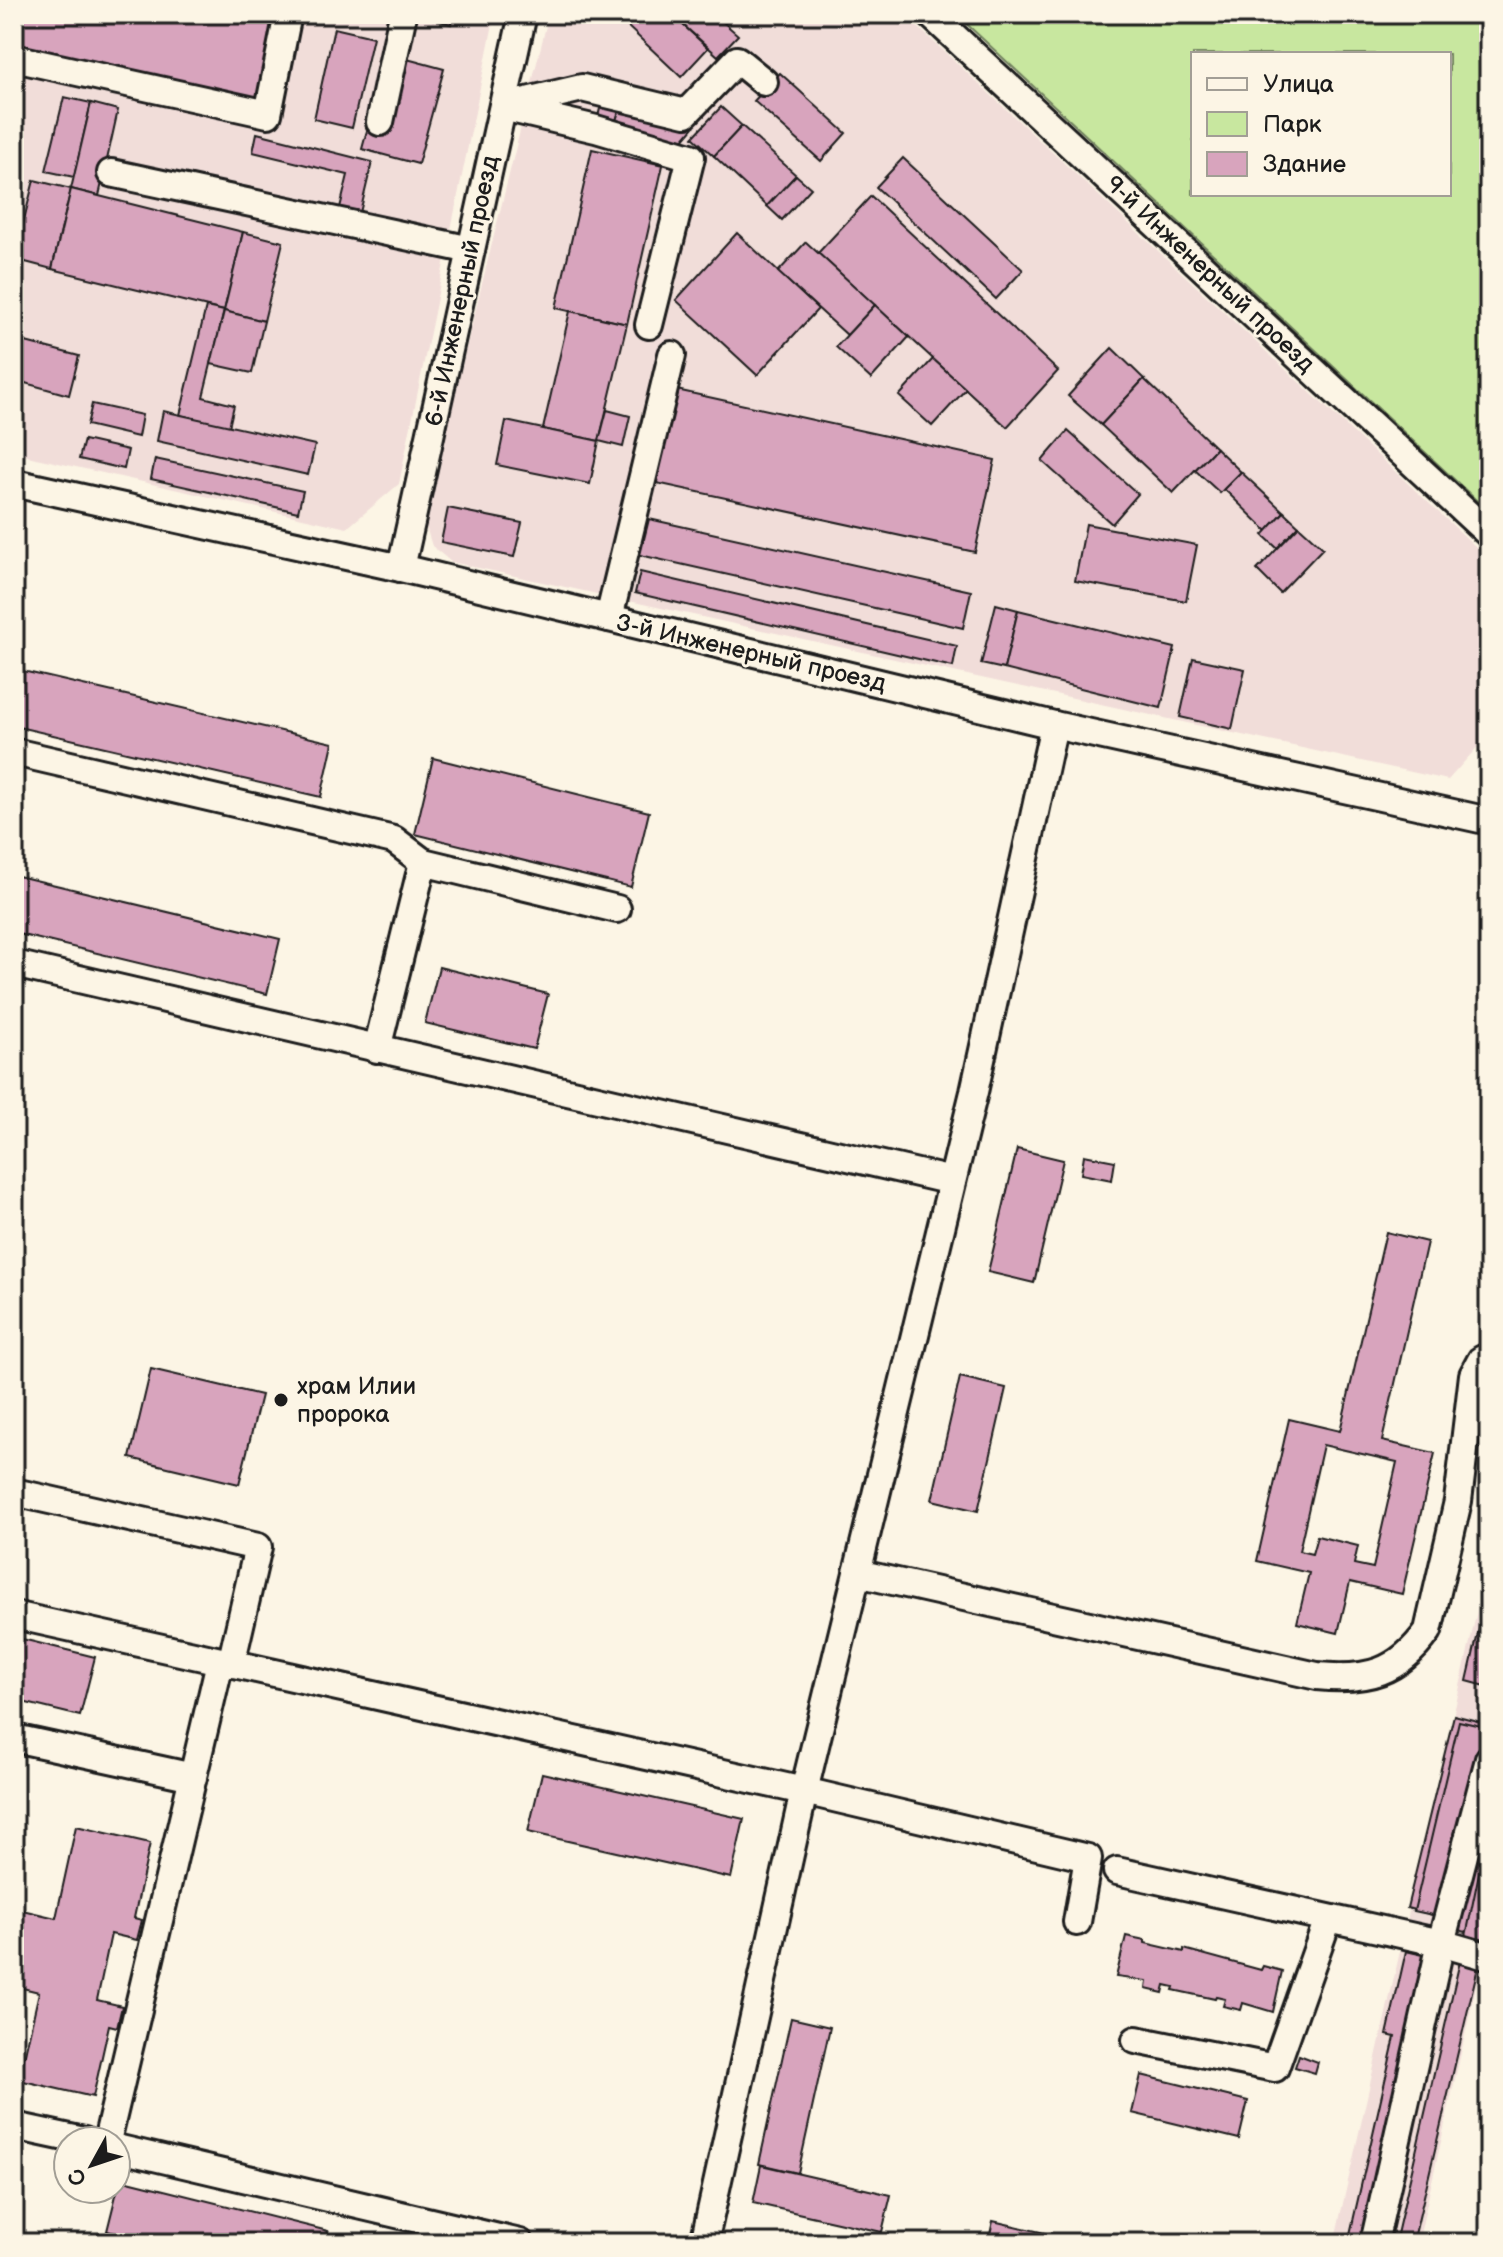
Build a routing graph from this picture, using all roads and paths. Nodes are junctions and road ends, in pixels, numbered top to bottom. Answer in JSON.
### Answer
{"nodes":[{"id":1,"x":288,"y":14,"type":"edge"},
{"id":2,"x":403,"y":14,"type":"edge"},
{"id":3,"x":523,"y":14,"type":"edge"},
{"id":4,"x":930,"y":14,"type":"edge"},
{"id":5,"x":14,"y":58,"type":"edge"},
{"id":6,"x":764,"y":82,"type":"dead end"},
{"id":7,"x":503,"y":107,"type":"junction"},
{"id":8,"x":380,"y":122,"type":"dead end"},
{"id":9,"x":111,"y":173,"type":"dead end"},
{"id":10,"x":471,"y":250,"type":"junction"},
{"id":11,"x":649,"y":325,"type":"dead end"},
{"id":12,"x":672,"y":355,"type":"dead end"},
{"id":13,"x":14,"y":483,"type":"edge"},
{"id":14,"x":1489,"y":534,"type":"edge"},
{"id":15,"x":401,"y":568,"type":"junction"},
{"id":16,"x":609,"y":618,"type":"junction"},
{"id":17,"x":1054,"y":725,"type":"junction"},
{"id":18,"x":14,"y":752,"type":"edge"},
{"id":19,"x":1489,"y":821,"type":"edge"},
{"id":20,"x":423,"y":862,"type":"junction"},
{"id":21,"x":617,"y":909,"type":"dead end"},
{"id":22,"x":14,"y":964,"type":"edge"},
{"id":23,"x":377,"y":1049,"type":"junction"},
{"id":24,"x":952,"y":1181,"type":"junction"},
{"id":25,"x":1489,"y":1356,"type":"edge"},
{"id":26,"x":14,"y":1492,"type":"edge"},
{"id":27,"x":857,"y":1573,"type":"junction"},
{"id":28,"x":14,"y":1615,"type":"edge"},
{"id":29,"x":226,"y":1663,"type":"junction"},
{"id":30,"x":14,"y":1738,"type":"edge"},
{"id":31,"x":1489,"y":1759,"type":"edge"},
{"id":32,"x":193,"y":1777,"type":"junction"},
{"id":33,"x":804,"y":1791,"type":"junction"},
{"id":34,"x":1117,"y":1871,"type":"dead end"},
{"id":35,"x":1328,"y":1919,"type":"junction"},
{"id":36,"x":1077,"y":1922,"type":"dead end"},
{"id":37,"x":1441,"y":1943,"type":"junction"},
{"id":38,"x":1489,"y":1957,"type":"edge"},
{"id":39,"x":1136,"y":2040,"type":"dead end"},
{"id":40,"x":111,"y":2125,"type":"edge"},
{"id":41,"x":14,"y":2126,"type":"edge"},
{"id":42,"x":52,"y":2134,"type":"edge"},
{"id":43,"x":132,"y":2152,"type":"edge"},
{"id":44,"x":520,"y":2243,"type":"edge"},
{"id":45,"x":704,"y":2243,"type":"edge"},
{"id":46,"x":1374,"y":2243,"type":"edge"}],
"edges":[{"from":1,"to":5,"type":"street"},
{"from":2,"to":8,"type":"street"},
{"from":3,"to":7,"type":"street","name":"6-й Инженерный проезд"},
{"from":4,"to":14,"type":"street","name":"9-й Инженерный проезд"},
{"from":6,"to":7,"type":"street"},
{"from":7,"to":10,"type":"street","name":"6-й Инженерный проезд"},
{"from":7,"to":11,"type":"street"},
{"from":9,"to":10,"type":"street"},
{"from":10,"to":15,"type":"street","name":"6-й Инженерный проезд"},
{"from":12,"to":16,"type":"street"},
{"from":13,"to":15,"type":"street","name":"3-й Инженерный проезд"},
{"from":15,"to":16,"type":"street","name":"3-й Инженерный проезд"},
{"from":16,"to":17,"type":"street","name":"3-й Инженерный проезд"},
{"from":17,"to":19,"type":"street","name":"3-й Инженерный проезд"},
{"from":17,"to":24,"type":"street"},
{"from":18,"to":20,"type":"street"},
{"from":20,"to":21,"type":"street"},
{"from":20,"to":23,"type":"street"},
{"from":22,"to":23,"type":"street"},
{"from":23,"to":24,"type":"street"},
{"from":24,"to":27,"type":"street"},
{"from":25,"to":27,"type":"street"},
{"from":26,"to":29,"type":"street"},
{"from":27,"to":33,"type":"street"},
{"from":28,"to":29,"type":"street"},
{"from":29,"to":32,"type":"street"},
{"from":29,"to":33,"type":"street"},
{"from":30,"to":32,"type":"street"},
{"from":31,"to":37,"type":"street"},
{"from":32,"to":40,"type":"street"},
{"from":33,"to":36,"type":"street"},
{"from":33,"to":45,"type":"street"},
{"from":34,"to":35,"type":"street"},
{"from":35,"to":37,"type":"street"},
{"from":35,"to":39,"type":"street"},
{"from":37,"to":38,"type":"street"},
{"from":37,"to":46,"type":"street"},
{"from":41,"to":42,"type":"street"},
{"from":43,"to":44,"type":"street"}]}
